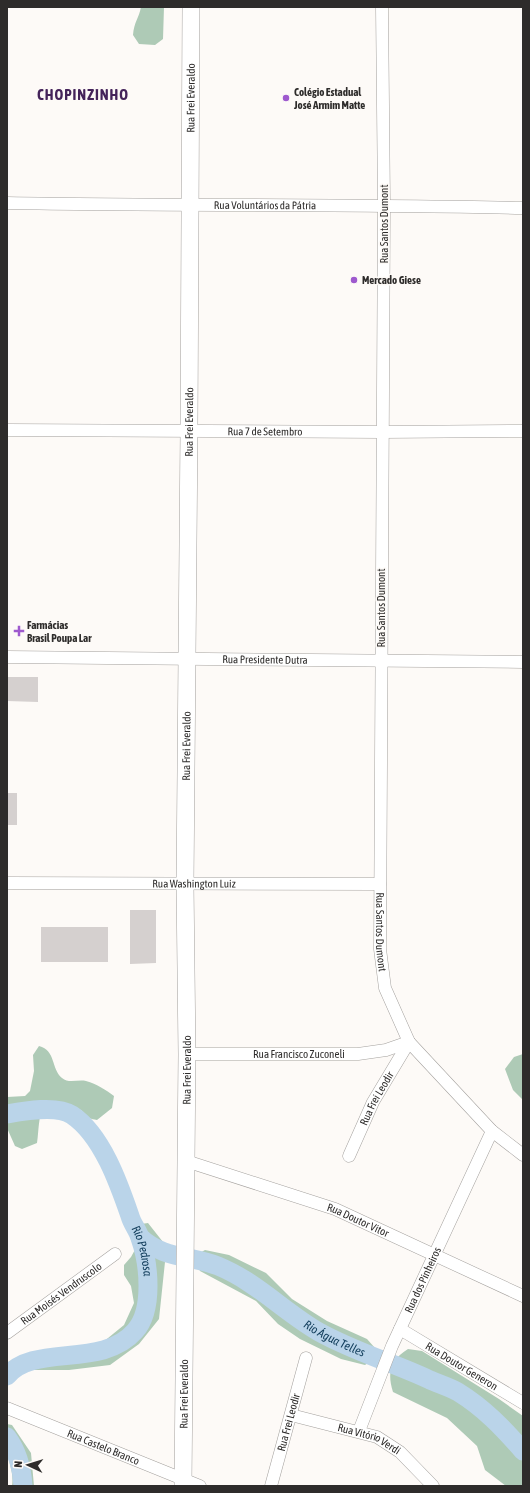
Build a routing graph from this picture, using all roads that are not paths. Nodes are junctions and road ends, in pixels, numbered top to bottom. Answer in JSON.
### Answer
{"nodes":[{"id":1,"x":190,"y":7,"type":"edge"},
{"id":2,"x":382,"y":7,"type":"edge"},
{"id":3,"x":7,"y":203,"type":"edge"},
{"id":4,"x":384,"y":205,"type":"junction"},
{"id":5,"x":190,"y":206,"type":"junction"},
{"id":6,"x":523,"y":208,"type":"edge"},
{"id":7,"x":7,"y":430,"type":"edge"},
{"id":8,"x":189,"y":431,"type":"junction"},
{"id":9,"x":523,"y":431,"type":"edge"},
{"id":10,"x":382,"y":432,"type":"junction"},
{"id":11,"x":7,"y":657,"type":"edge"},
{"id":12,"x":187,"y":658,"type":"junction"},
{"id":13,"x":381,"y":660,"type":"junction"},
{"id":14,"x":523,"y":662,"type":"edge"},
{"id":15,"x":7,"y":883,"type":"edge"},
{"id":16,"x":185,"y":884,"type":"junction"},
{"id":17,"x":380,"y":884,"type":"junction"},
{"id":18,"x":409,"y":1042,"type":"junction"},
{"id":19,"x":187,"y":1054,"type":"junction"},
{"id":20,"x":492,"y":1131,"type":"junction"},
{"id":21,"x":523,"y":1155,"type":"edge"},
{"id":22,"x":349,"y":1156,"type":"dead end"},
{"id":23,"x":186,"y":1161,"type":"junction"},
{"id":24,"x":115,"y":1254,"type":"dead end"},
{"id":25,"x":433,"y":1255,"type":"junction"},
{"id":26,"x":523,"y":1296,"type":"edge"},
{"id":27,"x":400,"y":1329,"type":"junction"},
{"id":28,"x":7,"y":1333,"type":"edge"},
{"id":29,"x":306,"y":1358,"type":"dead end"},
{"id":30,"x":523,"y":1403,"type":"edge"},
{"id":31,"x":8,"y":1408,"type":"edge"},
{"id":32,"x":291,"y":1415,"type":"junction"},
{"id":33,"x":359,"y":1431,"type":"junction"},
{"id":34,"x":183,"y":1482,"type":"edge"},
{"id":35,"x":200,"y":1486,"type":"edge"},
{"id":36,"x":271,"y":1486,"type":"edge"},
{"id":37,"x":433,"y":1486,"type":"edge"}],
"edges":[{"from":1,"to":5,"type":"street","name":"Rua Frei Everaldo"},
{"from":2,"to":4,"type":"street","name":"Rua Santos Dumont"},
{"from":3,"to":5,"type":"street","name":"Rua Voluntários da Pátria"},
{"from":4,"to":5,"type":"street","name":"Rua Voluntários da Pátria"},
{"from":4,"to":6,"type":"street","name":"Rua Voluntários da Pátria"},
{"from":4,"to":10,"type":"street","name":"Rua Santos Dumont"},
{"from":5,"to":8,"type":"street","name":"Rua Frei Everaldo"},
{"from":7,"to":8,"type":"street","name":"Rua 7 de Setembro"},
{"from":8,"to":10,"type":"street","name":"Rua 7 de Setembro"},
{"from":8,"to":12,"type":"street","name":"Rua Frei Everaldo"},
{"from":9,"to":10,"type":"street","name":"Rua 7 de Setembro"},
{"from":10,"to":13,"type":"street","name":"Rua Santos Dumont"},
{"from":11,"to":12,"type":"street","name":"Rua Presidente Dutra"},
{"from":12,"to":13,"type":"street","name":"Rua Presidente Dutra"},
{"from":12,"to":16,"type":"street","name":"Rua Frei Everaldo"},
{"from":13,"to":14,"type":"street","name":"Rua Presidente Dutra"},
{"from":13,"to":17,"type":"street","name":"Rua Santos Dumont"},
{"from":15,"to":16,"type":"street","name":"Rua Washington Luiz"},
{"from":16,"to":17,"type":"street","name":"Rua Washington Luiz"},
{"from":16,"to":19,"type":"street","name":"Rua Frei Everaldo"},
{"from":17,"to":18,"type":"street","name":"Rua Santos Dumont"},
{"from":18,"to":19,"type":"street","name":"Rua Francisco Zuconeli"},
{"from":18,"to":20,"type":"street","name":"Rua Santos Dumont"},
{"from":18,"to":22,"type":"street","name":"Rua Frei Leodir"},
{"from":19,"to":23,"type":"street","name":"Rua Frei Everaldo"},
{"from":20,"to":21,"type":"street","name":"Rua Santos Dumont"},
{"from":20,"to":25,"type":"street","name":"Rua dos Pinheiros"},
{"from":23,"to":25,"type":"street","name":"Rua Doutor Vitor"},
{"from":23,"to":34,"type":"street","name":"Rua Frei Everaldo"},
{"from":24,"to":28,"type":"street","name":"Rua Moisés Vendruscolo"},
{"from":25,"to":26,"type":"street","name":"Rua Doutor Vitor"},
{"from":25,"to":27,"type":"street","name":"Rua dos Pinheiros"},
{"from":27,"to":30,"type":"street","name":"Rua Doutor Generon"},
{"from":27,"to":33,"type":"street","name":"Rua dos Pinheiros"},
{"from":29,"to":32,"type":"street","name":"Rua Frei Leodir"},
{"from":31,"to":34,"type":"street","name":"Rua Castelo Branco"},
{"from":32,"to":33,"type":"street","name":"Rua Vitório Verdi"},
{"from":32,"to":36,"type":"street","name":"Rua Frei Leodir"},
{"from":33,"to":37,"type":"street","name":"Rua Vitório Verdi"},
{"from":34,"to":35,"type":"street","name":"Rua Castelo Branco"}]}
